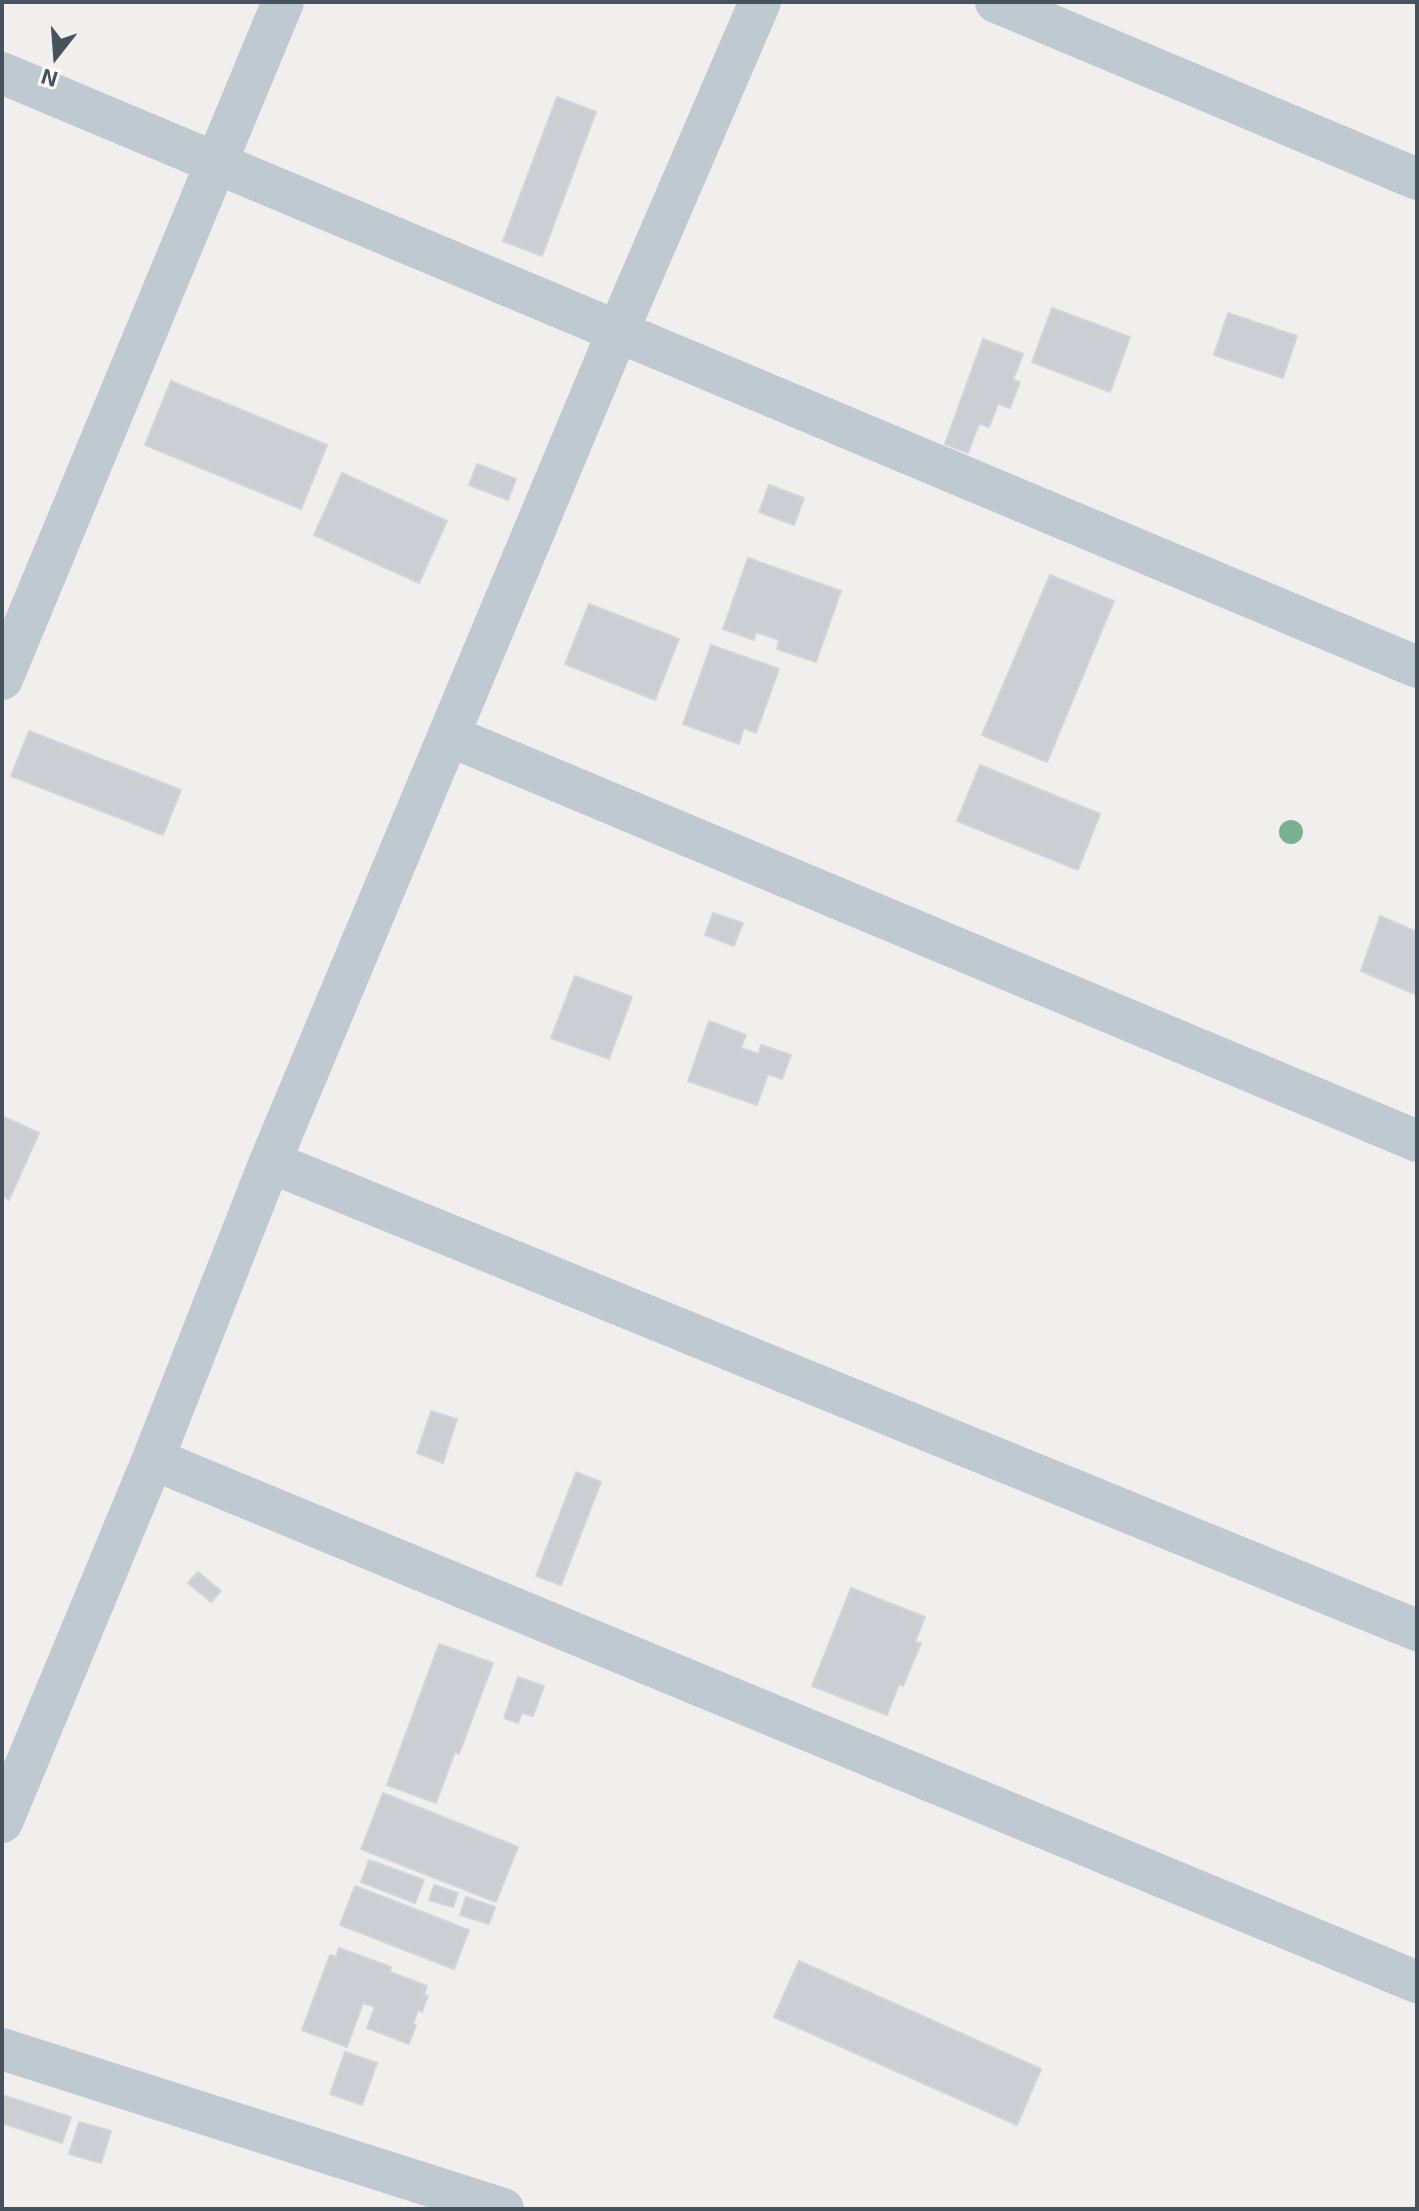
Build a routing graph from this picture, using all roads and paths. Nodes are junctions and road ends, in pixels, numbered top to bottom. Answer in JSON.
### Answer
{"nodes":[{"id":1,"x":283,"y":2,"type":"edge"},
{"id":2,"x":760,"y":2,"type":"edge"},
{"id":3,"x":996,"y":2,"type":"edge"},
{"id":4,"x":2,"y":73,"type":"edge"},
{"id":5,"x":216,"y":163,"type":"junction"},
{"id":6,"x":1417,"y":179,"type":"edge"},
{"id":7,"x":618,"y":331,"type":"junction"},
{"id":8,"x":1417,"y":667,"type":"edge"},
{"id":9,"x":2,"y":679,"type":"edge"},
{"id":10,"x":450,"y":736,"type":"junction"},
{"id":11,"x":1417,"y":1141,"type":"edge"},
{"id":12,"x":270,"y":1162,"type":"junction"},
{"id":13,"x":153,"y":1459,"type":"junction"},
{"id":14,"x":1417,"y":1630,"type":"edge"},
{"id":15,"x":2,"y":1822,"type":"edge"},
{"id":16,"x":1417,"y":1982,"type":"edge"},
{"id":17,"x":2,"y":2049,"type":"edge"},
{"id":18,"x":503,"y":2209,"type":"edge"}],
"edges":[{"from":1,"to":5,"type":"street"},
{"from":2,"to":7,"type":"street"},
{"from":3,"to":6,"type":"street"},
{"from":4,"to":5,"type":"street"},
{"from":5,"to":7,"type":"street"},
{"from":5,"to":9,"type":"street"},
{"from":7,"to":8,"type":"street"},
{"from":7,"to":10,"type":"street"},
{"from":10,"to":11,"type":"street"},
{"from":10,"to":12,"type":"street"},
{"from":12,"to":13,"type":"street"},
{"from":12,"to":14,"type":"street"},
{"from":13,"to":15,"type":"street"},
{"from":13,"to":16,"type":"street"},
{"from":17,"to":18,"type":"street"}]}
